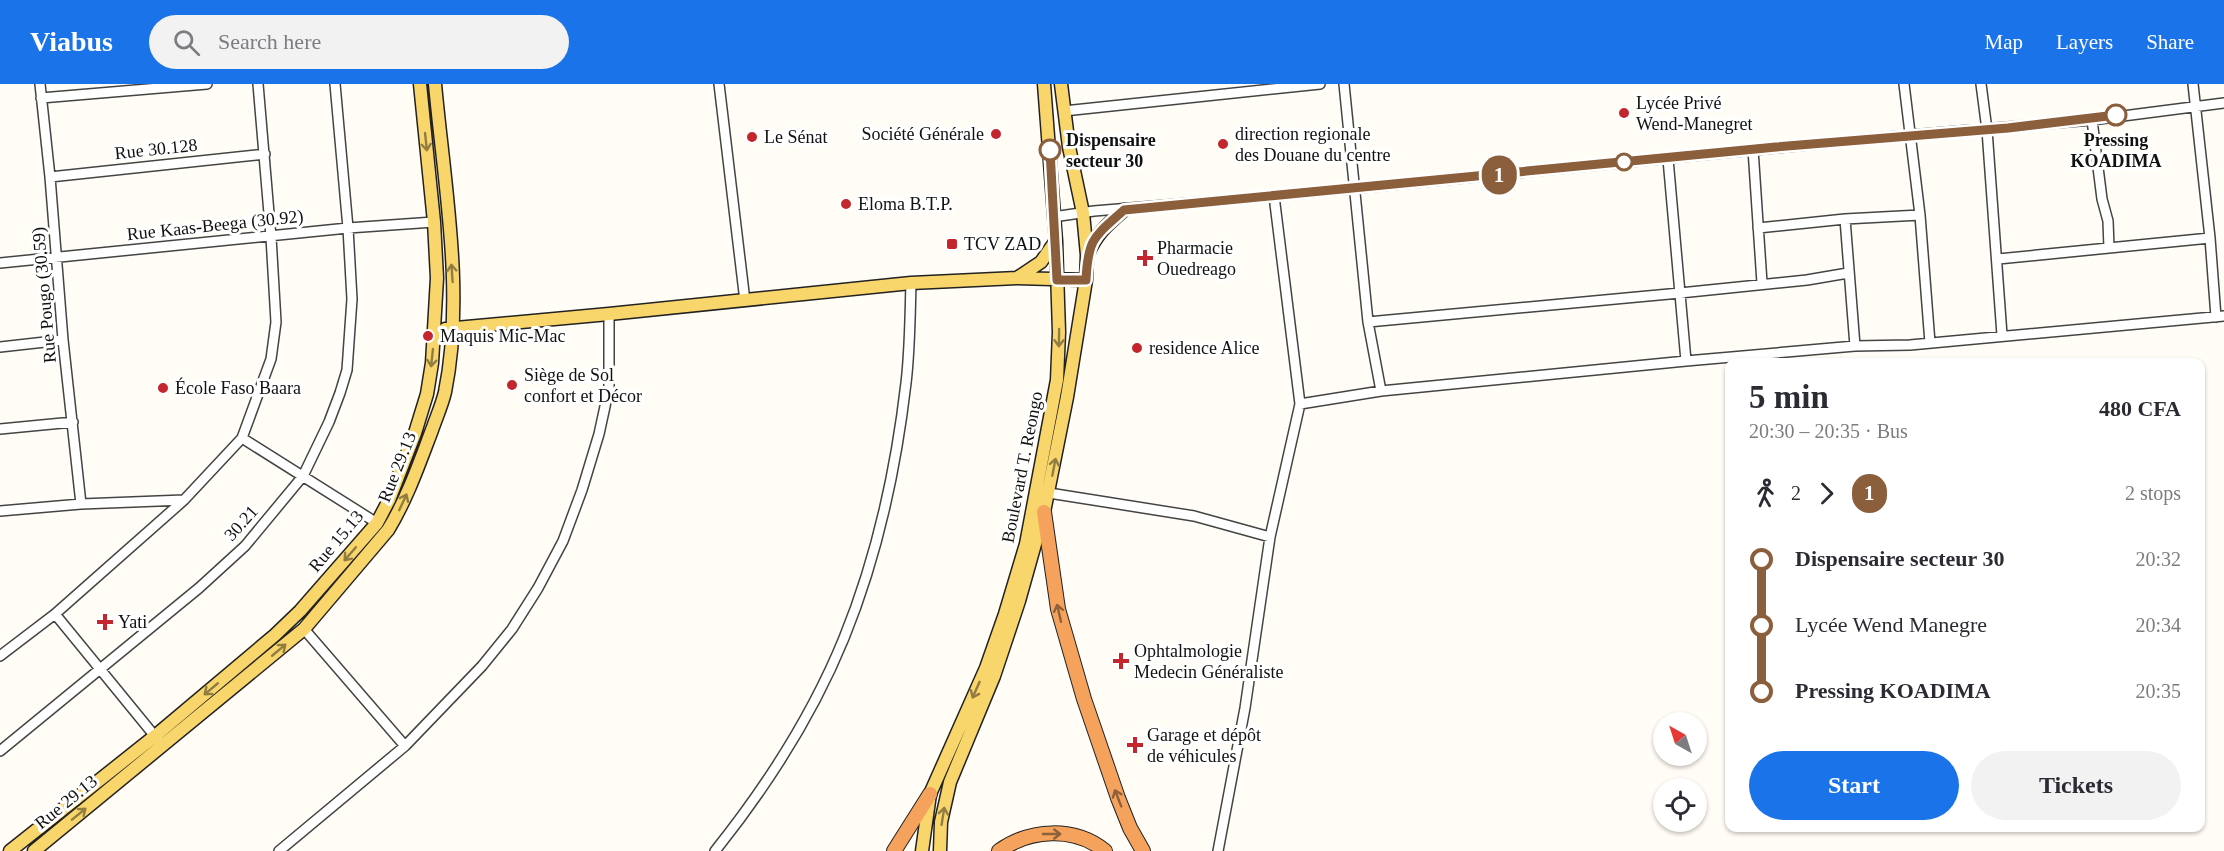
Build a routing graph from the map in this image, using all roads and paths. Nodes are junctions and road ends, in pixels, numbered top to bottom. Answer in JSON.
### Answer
{"nodes":[{"id":1,"x":40,"y":84,"type":"edge"},
{"id":2,"x":207,"y":84,"type":"edge"},
{"id":3,"x":258,"y":84,"type":"edge"},
{"id":4,"x":334,"y":84,"type":"edge"},
{"id":5,"x":420,"y":84,"type":"edge"},
{"id":6,"x":435,"y":84,"type":"edge"},
{"id":7,"x":719,"y":84,"type":"edge"},
{"id":8,"x":1044,"y":84,"type":"edge"},
{"id":9,"x":1061,"y":84,"type":"edge"},
{"id":10,"x":1320,"y":84,"type":"edge"},
{"id":11,"x":1344,"y":84,"type":"edge"},
{"id":12,"x":1904,"y":84,"type":"edge"},
{"id":13,"x":1981,"y":84,"type":"edge"},
{"id":14,"x":2193,"y":84,"type":"edge"},
{"id":15,"x":41,"y":98,"type":"junction"},
{"id":16,"x":2224,"y":104,"type":"edge"},
{"id":17,"x":2194,"y":107,"type":"junction"},
{"id":18,"x":1064,"y":111,"type":"junction"},
{"id":19,"x":2092,"y":120,"type":"junction"},
{"id":20,"x":1987,"y":130,"type":"junction"},
{"id":21,"x":1911,"y":135,"type":"junction"},
{"id":22,"x":1753,"y":149,"type":"junction"},
{"id":23,"x":265,"y":154,"type":"junction"},
{"id":24,"x":1668,"y":159,"type":"junction"},
{"id":25,"x":50,"y":177,"type":"junction"},
{"id":26,"x":1353,"y":189,"type":"junction"},
{"id":27,"x":1274,"y":196,"type":"junction"},
{"id":28,"x":1124,"y":210,"type":"junction"},
{"id":29,"x":1083,"y":213,"type":"junction"},
{"id":30,"x":1920,"y":215,"type":"junction"},
{"id":31,"x":1053,"y":218,"type":"junction"},
{"id":32,"x":1845,"y":219,"type":"junction"},
{"id":33,"x":434,"y":222,"type":"junction"},
{"id":34,"x":348,"y":228,"type":"junction"},
{"id":35,"x":1758,"y":228,"type":"junction"},
{"id":36,"x":271,"y":237,"type":"junction"},
{"id":37,"x":2211,"y":238,"type":"junction"},
{"id":38,"x":1056,"y":241,"type":"junction"},
{"id":39,"x":2109,"y":248,"type":"junction"},
{"id":40,"x":1087,"y":255,"type":"junction"},
{"id":41,"x":57,"y":257,"type":"junction"},
{"id":42,"x":1998,"y":259,"type":"junction"},
{"id":43,"x":0,"y":263,"type":"edge"},
{"id":44,"x":1848,"y":273,"type":"junction"},
{"id":45,"x":1017,"y":278,"type":"junction"},
{"id":46,"x":1057,"y":280,"type":"junction"},
{"id":47,"x":1086,"y":280,"type":"junction"},
{"id":48,"x":911,"y":283,"type":"junction"},
{"id":49,"x":1762,"y":283,"type":"junction"},
{"id":50,"x":1680,"y":293,"type":"junction"},
{"id":51,"x":745,"y":301,"type":"junction"},
{"id":52,"x":609,"y":314,"type":"junction"},
{"id":53,"x":2220,"y":316,"type":"edge"},
{"id":54,"x":1368,"y":322,"type":"junction"},
{"id":55,"x":435,"y":329,"type":"junction"},
{"id":56,"x":452,"y":329,"type":"junction"},
{"id":57,"x":2002,"y":335,"type":"junction"},
{"id":58,"x":63,"y":340,"type":"junction"},
{"id":59,"x":1930,"y":343,"type":"junction"},
{"id":60,"x":1855,"y":346,"type":"junction"},
{"id":61,"x":0,"y":347,"type":"edge"},
{"id":62,"x":1686,"y":361,"type":"junction"},
{"id":63,"x":1380,"y":391,"type":"junction"},
{"id":64,"x":1300,"y":404,"type":"junction"},
{"id":65,"x":73,"y":422,"type":"junction"},
{"id":66,"x":0,"y":429,"type":"edge"},
{"id":67,"x":242,"y":438,"type":"junction"},
{"id":68,"x":303,"y":476,"type":"junction"},
{"id":69,"x":1049,"y":493,"type":"junction"},
{"id":70,"x":184,"y":500,"type":"junction"},
{"id":71,"x":81,"y":504,"type":"junction"},
{"id":72,"x":0,"y":511,"type":"edge"},
{"id":73,"x":1044,"y":512,"type":"junction"},
{"id":74,"x":377,"y":523,"type":"junction"},
{"id":75,"x":1270,"y":537,"type":"junction"},
{"id":76,"x":55,"y":614,"type":"junction"},
{"id":77,"x":304,"y":629,"type":"junction"},
{"id":78,"x":0,"y":656,"type":"edge"},
{"id":79,"x":101,"y":670,"type":"junction"},
{"id":80,"x":155,"y":736,"type":"junction"},
{"id":81,"x":405,"y":746,"type":"junction"},
{"id":82,"x":163,"y":747,"type":"junction"},
{"id":83,"x":0,"y":751,"type":"edge"},
{"id":84,"x":930,"y":794,"type":"junction"},
{"id":85,"x":922,"y":845,"type":"edge"},
{"id":86,"x":10,"y":851,"type":"edge"},
{"id":87,"x":34,"y":851,"type":"edge"},
{"id":88,"x":279,"y":851,"type":"edge"},
{"id":89,"x":716,"y":851,"type":"edge"},
{"id":90,"x":894,"y":851,"type":"edge"},
{"id":91,"x":940,"y":851,"type":"edge"},
{"id":92,"x":999,"y":851,"type":"edge"},
{"id":93,"x":1105,"y":851,"type":"edge"},
{"id":94,"x":1143,"y":851,"type":"edge"},
{"id":95,"x":1218,"y":851,"type":"edge"}],
"edges":[{"from":1,"to":15,"type":"street","name":"Rue Pougo (30.59)"},
{"from":2,"to":15,"type":"street"},
{"from":3,"to":23,"type":"street"},
{"from":4,"to":34,"type":"street","number":"30.21"},
{"from":5,"to":33,"type":"main road","name":"Rue 15.13","one_way":true},
{"from":56,"to":6,"type":"main road","name":"Rue 29.13","one_way":true},
{"from":7,"to":51,"type":"street"},
{"from":8,"to":31,"type":"main road","name":"Boulevard T. Reongo"},
{"from":9,"to":18,"type":"main road","name":"Boulevard T. Reongo"},
{"from":10,"to":18,"type":"street"},
{"from":11,"to":26,"type":"street"},
{"from":12,"to":21,"type":"street"},
{"from":13,"to":20,"type":"street"},
{"from":14,"to":17,"type":"street"},
{"from":15,"to":25,"type":"street","name":"Rue Pougo (30.59)"},
{"from":16,"to":17,"type":"street"},
{"from":17,"to":19,"type":"street"},
{"from":17,"to":37,"type":"street"},
{"from":18,"to":29,"type":"main road","name":"Boulevard T. Reongo"},
{"from":19,"to":20,"type":"street"},
{"from":19,"to":39,"type":"street"},
{"from":20,"to":21,"type":"street"},
{"from":20,"to":42,"type":"street"},
{"from":21,"to":22,"type":"street"},
{"from":21,"to":30,"type":"street"},
{"from":22,"to":24,"type":"street"},
{"from":22,"to":35,"type":"street"},
{"from":23,"to":25,"type":"street","name":"Rue 30.128"},
{"from":23,"to":36,"type":"street"},
{"from":24,"to":26,"type":"street"},
{"from":24,"to":50,"type":"street"},
{"from":25,"to":41,"type":"street","name":"Rue Pougo (30.59)"},
{"from":26,"to":27,"type":"street"},
{"from":26,"to":54,"type":"street"},
{"from":27,"to":28,"type":"street"},
{"from":27,"to":64,"type":"street"},
{"from":28,"to":29,"type":"street"},
{"from":28,"to":40,"type":"main road"},
{"from":29,"to":31,"type":"street"},
{"from":29,"to":40,"type":"main road","name":"Boulevard T. Reongo"},
{"from":30,"to":32,"type":"street"},
{"from":30,"to":59,"type":"street"},
{"from":31,"to":38,"type":"main road","name":"Boulevard T. Reongo"},
{"from":32,"to":35,"type":"street"},
{"from":32,"to":44,"type":"street"},
{"from":33,"to":34,"type":"street","name":"Rue Kaas-Beega (30.92)"},
{"from":33,"to":55,"type":"main road","name":"Rue 15.13"},
{"from":34,"to":36,"type":"street","name":"Rue Kaas-Beega (30.92)"},
{"from":34,"to":68,"type":"street","name":"30.21","number":"30.21"},
{"from":35,"to":49,"type":"street"},
{"from":36,"to":41,"type":"street","name":"Rue Kaas-Beega (30.92)"},
{"from":36,"to":67,"type":"street"},
{"from":37,"to":39,"type":"street"},
{"from":37,"to":53,"type":"street"},
{"from":38,"to":45,"type":"main road"},
{"from":38,"to":46,"type":"main road","name":"Boulevard T. Reongo"},
{"from":39,"to":42,"type":"street"},
{"from":40,"to":47,"type":"main road","name":"Boulevard T. Reongo"},
{"from":41,"to":43,"type":"street","name":"Rue Kaas-Beega (30.92)"},
{"from":41,"to":58,"type":"street","name":"Rue Pougo (30.59)"},
{"from":42,"to":57,"type":"street"},
{"from":44,"to":49,"type":"street"},
{"from":44,"to":60,"type":"street"},
{"from":45,"to":46,"type":"main road"},
{"from":45,"to":48,"type":"main road"},
{"from":46,"to":47,"type":"main road"},
{"from":46,"to":84,"type":"main road","name":"Boulevard T. Reongo","one_way":true},
{"from":69,"to":47,"type":"main road","name":"Boulevard T. Reongo","one_way":true},
{"from":48,"to":51,"type":"main road"},
{"from":48,"to":89,"type":"street"},
{"from":49,"to":50,"type":"street"},
{"from":50,"to":54,"type":"street"},
{"from":50,"to":62,"type":"street"},
{"from":51,"to":52,"type":"main road"},
{"from":52,"to":56,"type":"main road"},
{"from":52,"to":81,"type":"street"},
{"from":53,"to":57,"type":"street"},
{"from":54,"to":63,"type":"street"},
{"from":55,"to":56,"type":"main road"},
{"from":55,"to":74,"type":"main road","name":"Rue 15.13","one_way":true},
{"from":77,"to":56,"type":"main road","name":"Rue 29.13","one_way":true},
{"from":57,"to":59,"type":"street"},
{"from":58,"to":61,"type":"street"},
{"from":58,"to":65,"type":"street","name":"Rue Pougo (30.59)"},
{"from":59,"to":60,"type":"street"},
{"from":60,"to":62,"type":"street"},
{"from":62,"to":63,"type":"street"},
{"from":63,"to":64,"type":"street"},
{"from":64,"to":75,"type":"street"},
{"from":65,"to":66,"type":"street"},
{"from":65,"to":71,"type":"street","name":"Rue Pougo (30.59)"},
{"from":67,"to":68,"type":"street"},
{"from":67,"to":70,"type":"street"},
{"from":68,"to":74,"type":"street"},
{"from":68,"to":79,"type":"street","name":"30.21","number":"30.21"},
{"from":69,"to":73,"type":"main road","name":"Boulevard T. Reongo"},
{"from":69,"to":75,"type":"street"},
{"from":70,"to":71,"type":"street"},
{"from":70,"to":76,"type":"street"},
{"from":71,"to":72,"type":"street"},
{"from":91,"to":73,"type":"main road","name":"Boulevard T. Reongo","one_way":true},
{"from":94,"to":73,"type":"highway","one_way":true},
{"from":74,"to":80,"type":"main road","name":"Rue 15.13","one_way":true},
{"from":75,"to":95,"type":"street"},
{"from":76,"to":78,"type":"street"},
{"from":76,"to":79,"type":"street"},
{"from":77,"to":81,"type":"street"},
{"from":82,"to":77,"type":"main road","name":"Rue 29.13","one_way":true},
{"from":79,"to":80,"type":"street"},
{"from":79,"to":83,"type":"street","name":"30.21","number":"30.21"},
{"from":80,"to":82,"type":"street"},
{"from":80,"to":86,"type":"main road","name":"Rue 15.13"},
{"from":81,"to":88,"type":"street"},
{"from":87,"to":82,"type":"main road","name":"Rue 29.13","one_way":true},
{"from":84,"to":85,"type":"main road","name":"Boulevard T. Reongo"},
{"from":84,"to":90,"type":"highway"},
{"from":92,"to":93,"type":"highway","one_way":true}]}
